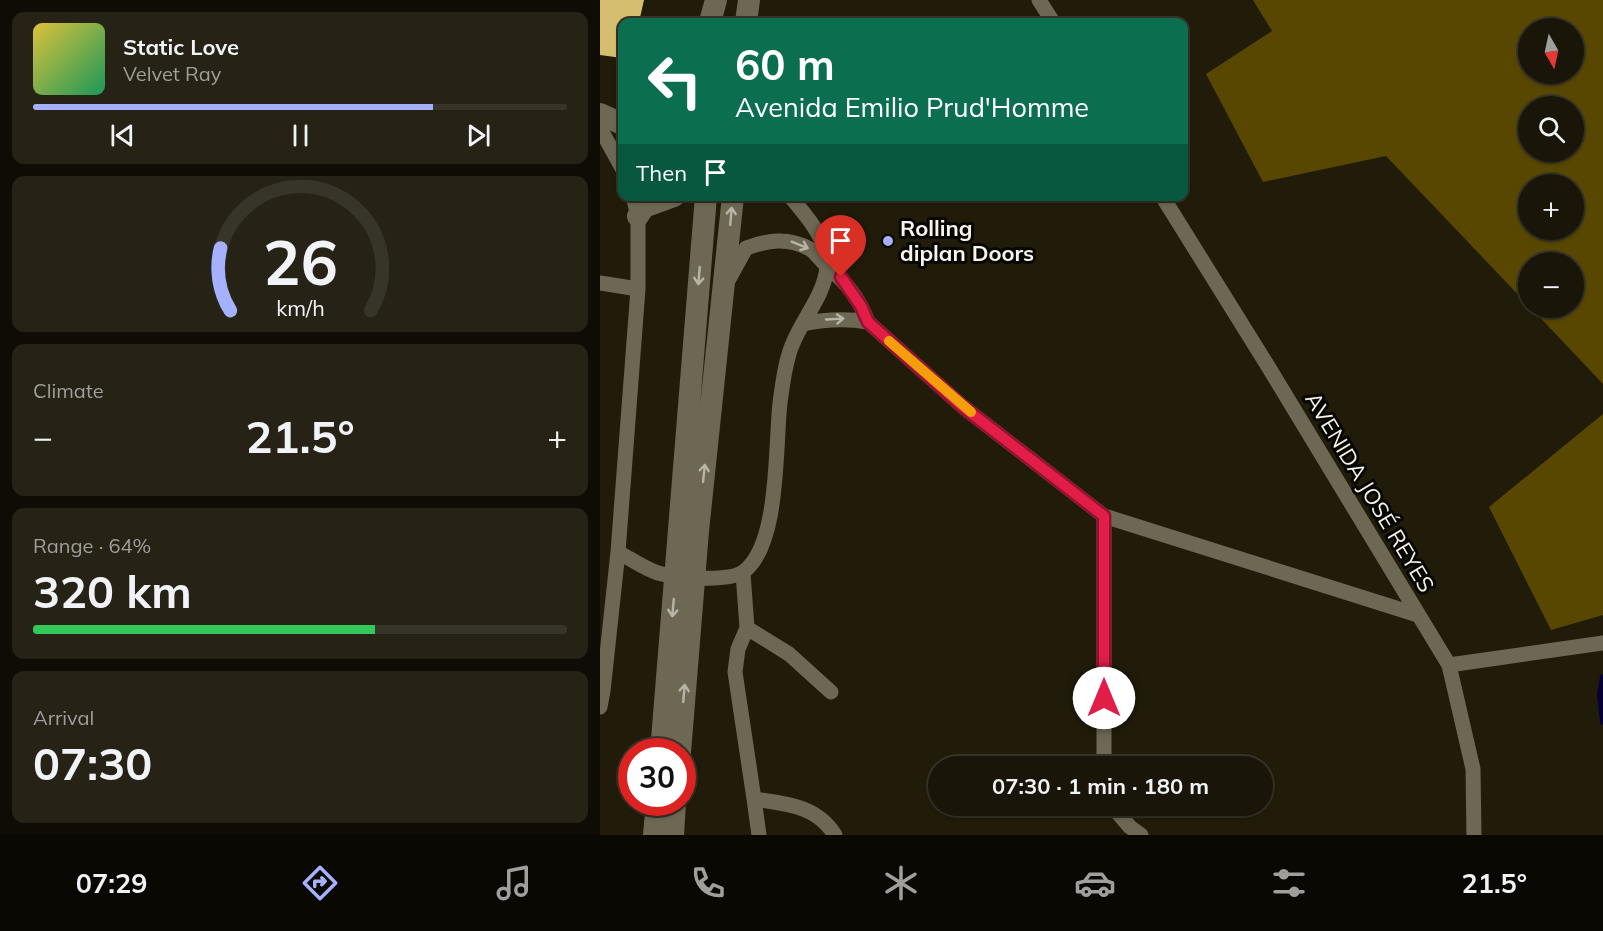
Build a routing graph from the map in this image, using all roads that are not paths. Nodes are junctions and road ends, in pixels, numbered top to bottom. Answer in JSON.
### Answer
{"nodes":[{"id":1,"x":716,"y":0,"type":"edge"},
{"id":2,"x":722,"y":0,"type":"edge"},
{"id":3,"x":749,"y":0,"type":"edge"},
{"id":4,"x":1039,"y":0,"type":"edge"},
{"id":5,"x":711,"y":18,"type":"edge"},
{"id":6,"x":720,"y":18,"type":"edge"},
{"id":7,"x":747,"y":18,"type":"edge"},
{"id":8,"x":1050,"y":18,"type":"edge"},
{"id":9,"x":618,"y":105,"type":"edge"},
{"id":10,"x":600,"y":107,"type":"edge"},
{"id":11,"x":600,"y":114,"type":"edge"},
{"id":12,"x":618,"y":122,"type":"edge"},
{"id":13,"x":600,"y":128,"type":"edge"},
{"id":14,"x":618,"y":161,"type":"edge"},
{"id":15,"x":660,"y":201,"type":"edge"},
{"id":16,"x":692,"y":201,"type":"edge"},
{"id":17,"x":706,"y":201,"type":"edge"},
{"id":18,"x":733,"y":201,"type":"edge"},
{"id":19,"x":794,"y":201,"type":"edge"},
{"id":20,"x":1165,"y":201,"type":"edge"},
{"id":21,"x":636,"y":206,"type":"edge"},
{"id":22,"x":703,"y":227,"type":"junction"},
{"id":23,"x":827,"y":266,"type":"junction"},
{"id":24,"x":600,"y":284,"type":"edge"},
{"id":25,"x":725,"y":287,"type":"junction"},
{"id":26,"x":638,"y":289,"type":"junction"},
{"id":27,"x":868,"y":322,"type":"junction"},
{"id":28,"x":803,"y":324,"type":"junction"},
{"id":29,"x":1104,"y":516,"type":"junction"},
{"id":30,"x":689,"y":530,"type":"junction"},
{"id":31,"x":618,"y":552,"type":"junction"},
{"id":32,"x":743,"y":573,"type":"junction"},
{"id":33,"x":1418,"y":615,"type":"junction"},
{"id":34,"x":747,"y":628,"type":"junction"},
{"id":35,"x":1603,"y":643,"type":"edge"},
{"id":36,"x":1449,"y":665,"type":"junction"},
{"id":37,"x":831,"y":692,"type":"dead end"},
{"id":38,"x":600,"y":707,"type":"edge"},
{"id":39,"x":663,"y":738,"type":"edge"},
{"id":40,"x":681,"y":738,"type":"edge"},
{"id":41,"x":1104,"y":756,"type":"edge"},
{"id":42,"x":754,"y":799,"type":"junction"},
{"id":43,"x":656,"y":816,"type":"edge"},
{"id":44,"x":674,"y":816,"type":"edge"},
{"id":45,"x":1121,"y":816,"type":"edge"},
{"id":46,"x":654,"y":835,"type":"edge"},
{"id":47,"x":673,"y":835,"type":"edge"},
{"id":48,"x":759,"y":835,"type":"edge"},
{"id":49,"x":835,"y":835,"type":"edge"},
{"id":50,"x":1141,"y":835,"type":"edge"},
{"id":51,"x":1474,"y":835,"type":"edge"}],
"edges":[{"from":1,"to":5,"type":"main road"},
{"from":2,"to":6,"type":"main road"},
{"from":3,"to":7,"type":"main road"},
{"from":4,"to":8,"type":"street"},
{"from":9,"to":10,"type":"main road"},
{"from":11,"to":12,"type":"main road"},
{"from":13,"to":14,"type":"street"},
{"from":15,"to":21,"type":"main road"},
{"from":16,"to":22,"type":"main road"},
{"from":17,"to":22,"type":"main road"},
{"from":25,"to":18,"type":"main road","one_way":true},
{"from":19,"to":23,"type":"street"},
{"from":20,"to":33,"type":"street","name":"AVENIDA JOSÉ REYES"},
{"from":21,"to":26,"type":"street"},
{"from":22,"to":30,"type":"main road","one_way":true},
{"from":25,"to":23,"type":"street","one_way":true},
{"from":23,"to":27,"type":"street"},
{"from":23,"to":28,"type":"street"},
{"from":24,"to":26,"type":"street"},
{"from":30,"to":25,"type":"main road","one_way":true},
{"from":26,"to":31,"type":"street"},
{"from":28,"to":27,"type":"street","one_way":true},
{"from":27,"to":29,"type":"street"},
{"from":28,"to":32,"type":"street"},
{"from":29,"to":33,"type":"street"},
{"from":29,"to":41,"type":"street"},
{"from":30,"to":39,"type":"main road","one_way":true},
{"from":40,"to":30,"type":"main road","one_way":true},
{"from":31,"to":32,"type":"street"},
{"from":31,"to":38,"type":"street"},
{"from":32,"to":34,"type":"street"},
{"from":33,"to":36,"type":"street","name":"AVENIDA JOSÉ REYES"},
{"from":34,"to":37,"type":"street"},
{"from":34,"to":42,"type":"street"},
{"from":35,"to":36,"type":"street"},
{"from":36,"to":51,"type":"street","name":"AVENIDA JOSÉ REYES"},
{"from":42,"to":48,"type":"street"},
{"from":42,"to":49,"type":"street"},
{"from":43,"to":46,"type":"main road"},
{"from":44,"to":47,"type":"main road"},
{"from":45,"to":50,"type":"street"}]}
